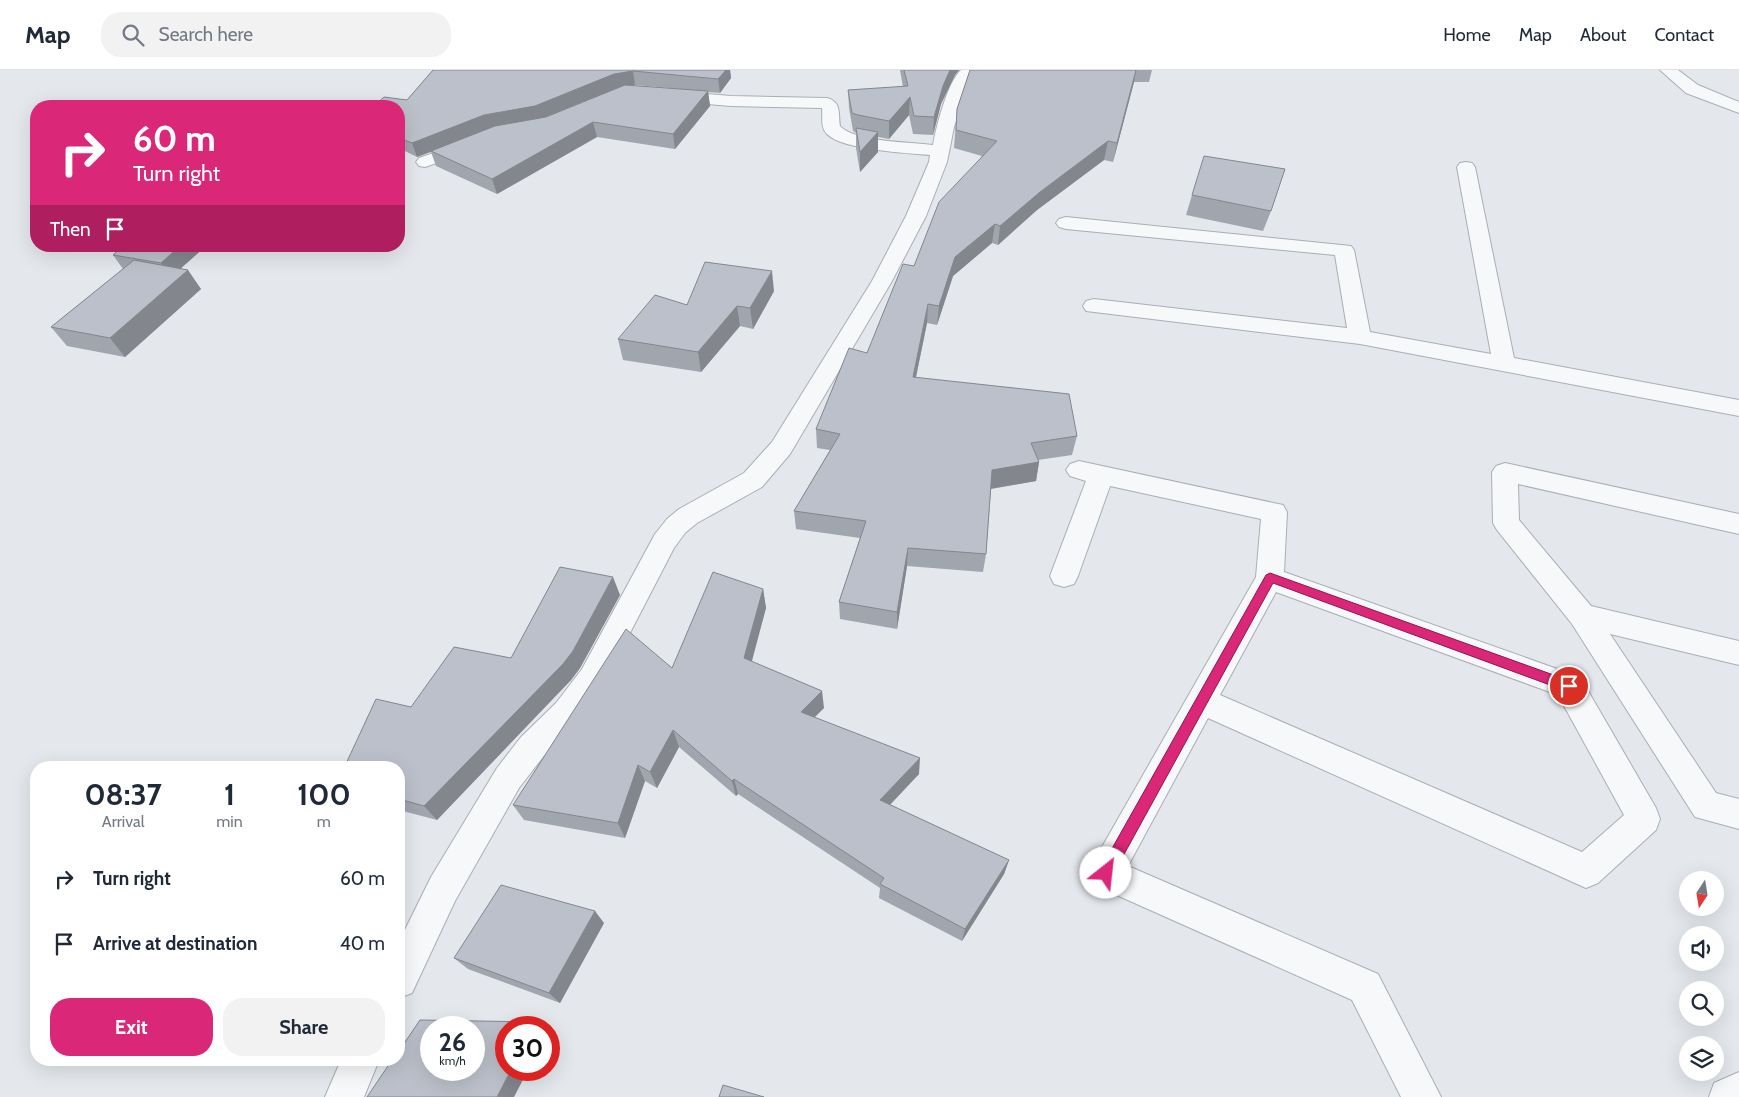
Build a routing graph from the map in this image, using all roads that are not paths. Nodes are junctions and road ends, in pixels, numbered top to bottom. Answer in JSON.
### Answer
{"nodes":[{"id":1,"x":971,"y":70,"type":"edge"},
{"id":2,"x":1668,"y":70,"type":"edge"},
{"id":3,"x":656,"y":94,"type":"edge"},
{"id":4,"x":1739,"y":108,"type":"edge"},
{"id":5,"x":482,"y":140,"type":"edge"},
{"id":6,"x":940,"y":151,"type":"junction"},
{"id":7,"x":425,"y":162,"type":"dead end"},
{"id":8,"x":1466,"y":167,"type":"dead end"},
{"id":9,"x":1066,"y":223,"type":"dead end"},
{"id":10,"x":1094,"y":306,"type":"dead end"},
{"id":11,"x":1360,"y":337,"type":"junction"},
{"id":12,"x":1504,"y":364,"type":"junction"},
{"id":13,"x":1739,"y":408,"type":"edge"},
{"id":14,"x":1739,"y":524,"type":"edge"},
{"id":15,"x":1064,"y":576,"type":"dead end"},
{"id":16,"x":1270,"y":578,"type":"junction"},
{"id":17,"x":1582,"y":616,"type":"junction"},
{"id":18,"x":1739,"y":653,"type":"edge"},
{"id":19,"x":1201,"y":701,"type":"junction"},
{"id":20,"x":1739,"y":814,"type":"edge"},
{"id":21,"x":405,"y":968,"type":"edge"},
{"id":22,"x":357,"y":1066,"type":"edge"},
{"id":23,"x":1739,"y":1091,"type":"edge"},
{"id":24,"x":344,"y":1097,"type":"edge"},
{"id":25,"x":1422,"y":1097,"type":"edge"},
{"id":26,"x":1728,"y":1097,"type":"edge"}],
"edges":[{"from":1,"to":6,"type":"street"},
{"from":2,"to":4,"type":"street"},
{"from":3,"to":6,"type":"street"},
{"from":5,"to":7,"type":"street"},
{"from":6,"to":21,"type":"street"},
{"from":8,"to":12,"type":"street"},
{"from":9,"to":11,"type":"street"},
{"from":10,"to":11,"type":"street"},
{"from":11,"to":12,"type":"street"},
{"from":12,"to":13,"type":"street"},
{"from":14,"to":17,"type":"street"},
{"from":15,"to":16,"type":"street"},
{"from":16,"to":19,"type":"street"},
{"from":16,"to":19,"type":"street"},
{"from":17,"to":18,"type":"street"},
{"from":17,"to":20,"type":"street"},
{"from":19,"to":25,"type":"street"},
{"from":22,"to":24,"type":"street"},
{"from":23,"to":26,"type":"street"}]}
